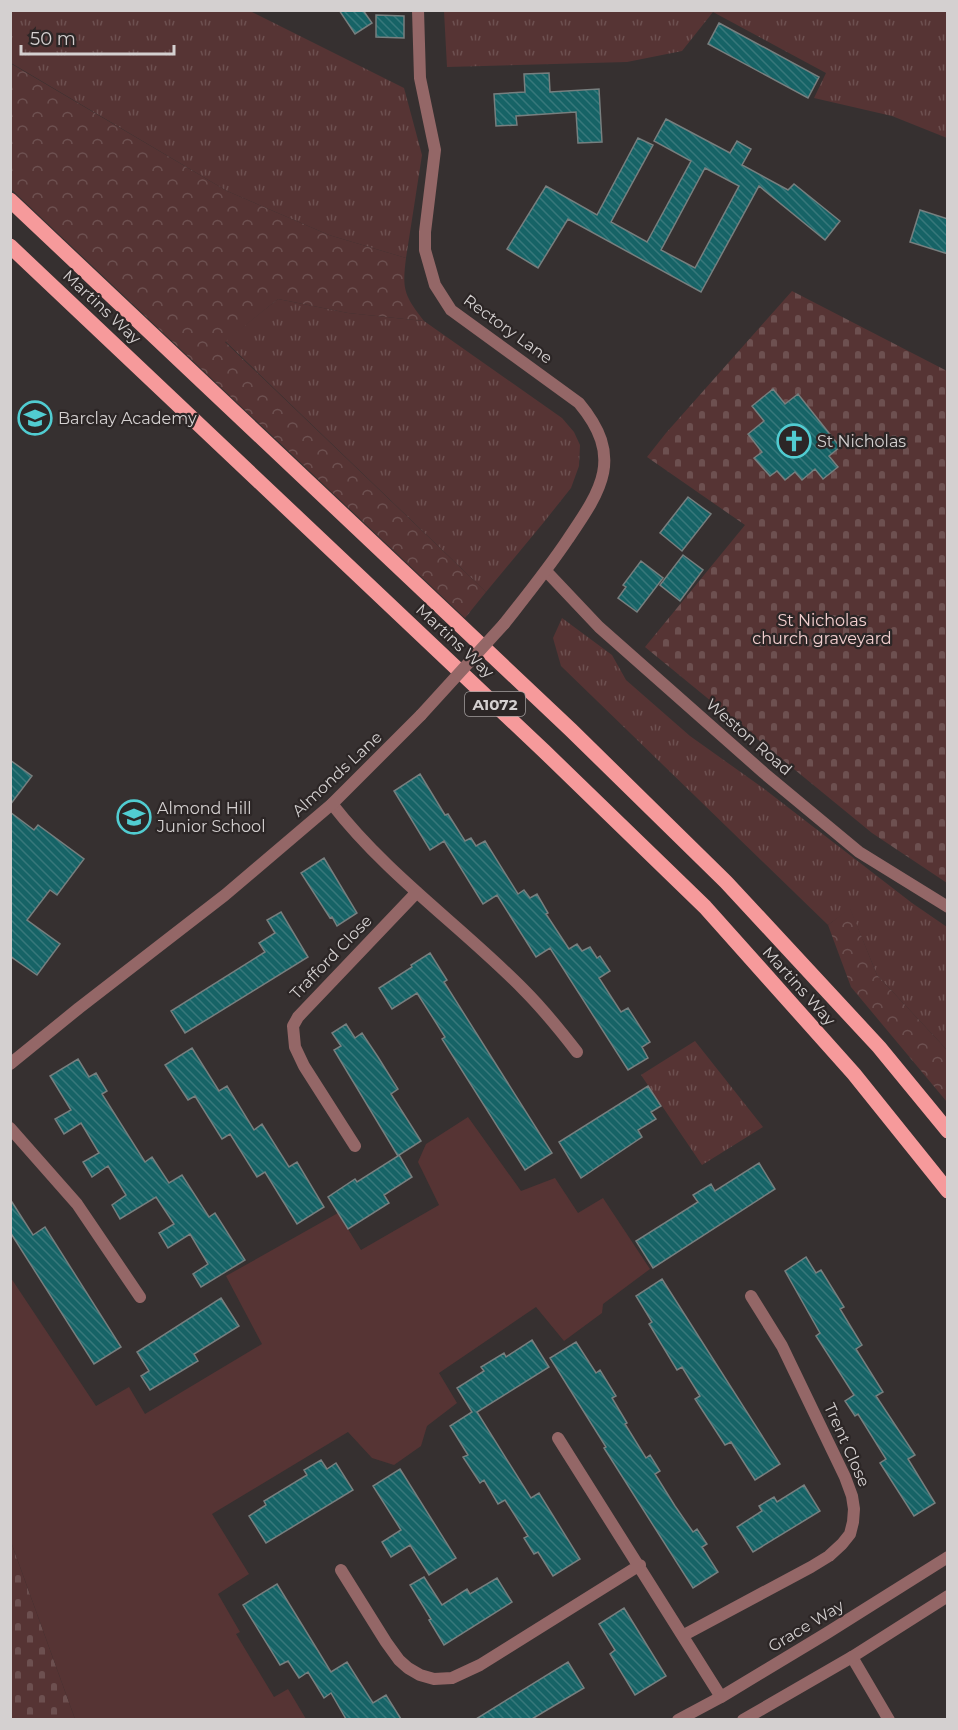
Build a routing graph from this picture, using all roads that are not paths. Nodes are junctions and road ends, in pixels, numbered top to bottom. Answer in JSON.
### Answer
{"nodes":[{"id":1,"x":418,"y":10,"type":"edge"},
{"id":2,"x":10,"y":200,"type":"edge"},
{"id":3,"x":10,"y":246,"type":"edge"},
{"id":4,"x":546,"y":571,"type":"junction"},
{"id":5,"x":333,"y":804,"type":"junction"},
{"id":6,"x":417,"y":892,"type":"junction"},
{"id":7,"x":948,"y":907,"type":"edge"},
{"id":8,"x":577,"y":1052,"type":"dead end"},
{"id":9,"x":10,"y":1064,"type":"edge"},
{"id":10,"x":10,"y":1128,"type":"edge"},
{"id":11,"x":948,"y":1131,"type":"edge"},
{"id":12,"x":355,"y":1146,"type":"dead end"},
{"id":13,"x":948,"y":1191,"type":"edge"},
{"id":14,"x":751,"y":1296,"type":"dead end"},
{"id":15,"x":140,"y":1297,"type":"dead end"},
{"id":16,"x":558,"y":1438,"type":"dead end"},
{"id":17,"x":948,"y":1557,"type":"edge"},
{"id":18,"x":640,"y":1565,"type":"junction"},
{"id":19,"x":341,"y":1570,"type":"dead end"},
{"id":20,"x":948,"y":1596,"type":"edge"},
{"id":21,"x":684,"y":1635,"type":"junction"},
{"id":22,"x":852,"y":1657,"type":"junction"},
{"id":23,"x":721,"y":1696,"type":"junction"},
{"id":24,"x":678,"y":1719,"type":"edge"},
{"id":25,"x":743,"y":1719,"type":"edge"},
{"id":26,"x":889,"y":1719,"type":"edge"}],
"edges":[{"from":1,"to":4,"type":"street","name":"Rectory Lane"},
{"from":2,"to":11,"type":"main road","number":"A1072"},
{"from":3,"to":13,"type":"main road","name":"Martins Way","number":"A1072"},
{"from":4,"to":5,"type":"street","name":"Almonds Lane","bridge":true},
{"from":4,"to":7,"type":"street","name":"Weston Road"},
{"from":5,"to":6,"type":"street"},
{"from":5,"to":9,"type":"street","name":"Almonds Lane"},
{"from":6,"to":8,"type":"street"},
{"from":6,"to":12,"type":"street","name":"Trafford Close"},
{"from":10,"to":15,"type":"street"},
{"from":14,"to":21,"type":"street","name":"Trent Close"},
{"from":16,"to":18,"type":"street"},
{"from":17,"to":23,"type":"street","name":"Grace Way"},
{"from":18,"to":19,"type":"street"},
{"from":18,"to":21,"type":"street"},
{"from":20,"to":22,"type":"street"},
{"from":21,"to":23,"type":"street"},
{"from":22,"to":25,"type":"street"},
{"from":22,"to":26,"type":"street"},
{"from":23,"to":24,"type":"street","name":"Grace Way"}]}
